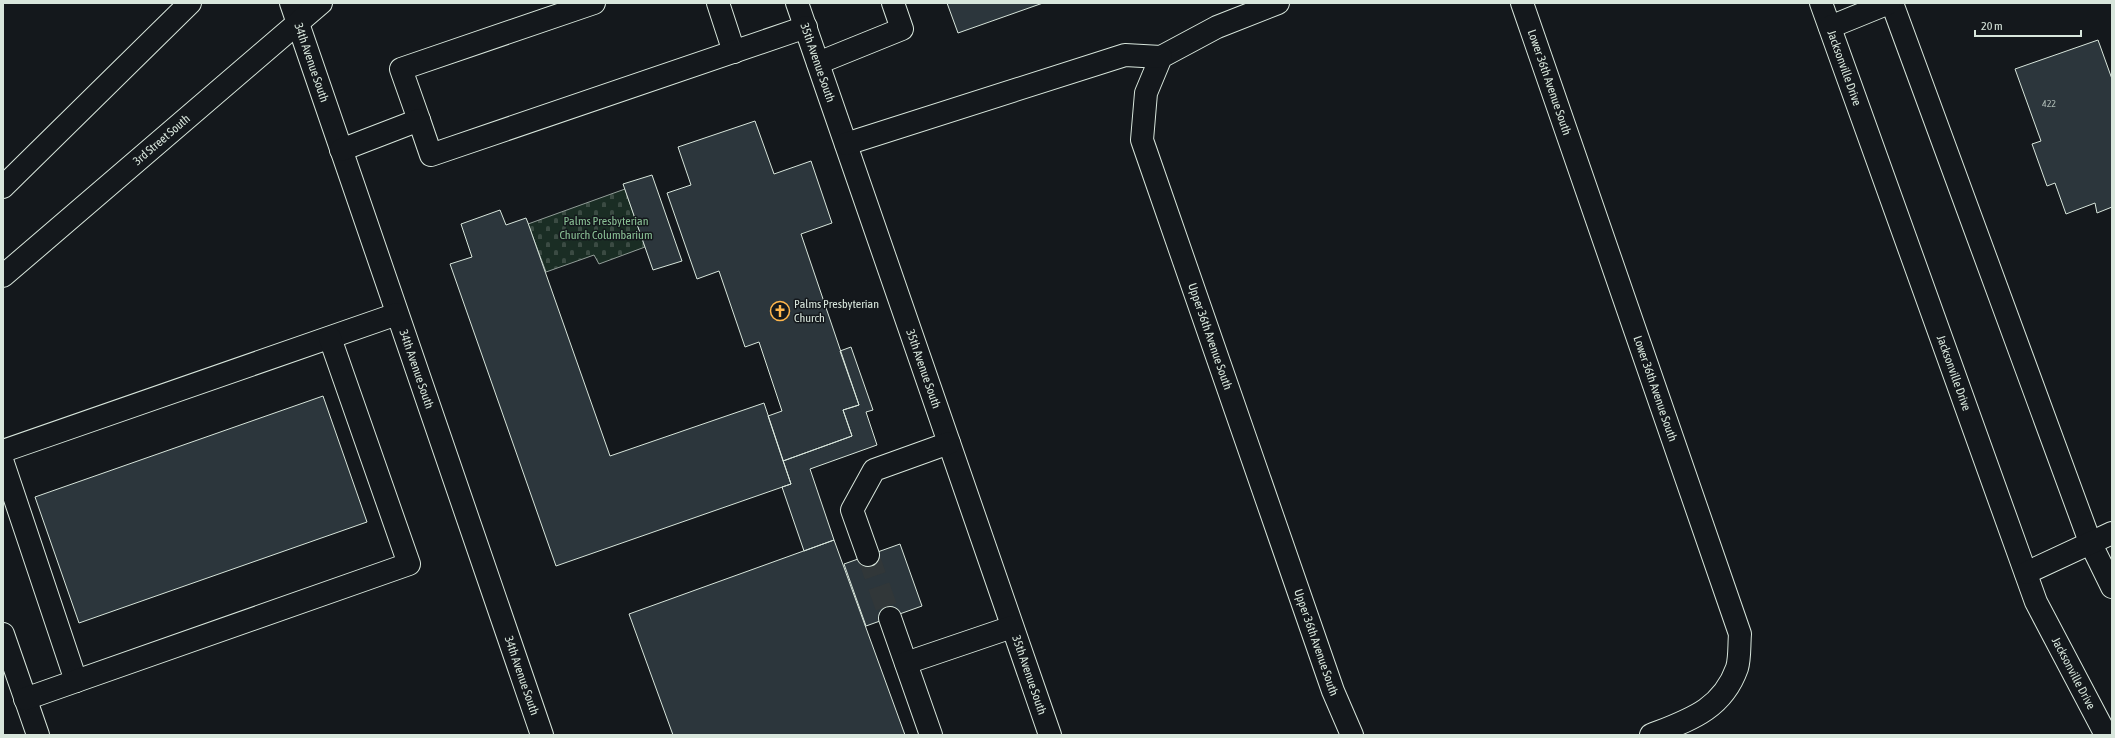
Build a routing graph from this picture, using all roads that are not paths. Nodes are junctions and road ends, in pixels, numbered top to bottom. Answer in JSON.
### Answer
{"nodes":[{"id":1,"x":190,"y":3,"type":"edge"},
{"id":2,"x":321,"y":3,"type":"edge"},
{"id":3,"x":594,"y":3,"type":"edge"},
{"id":4,"x":718,"y":3,"type":"edge"},
{"id":5,"x":797,"y":3,"type":"edge"},
{"id":6,"x":893,"y":3,"type":"edge"},
{"id":7,"x":1278,"y":3,"type":"edge"},
{"id":8,"x":1522,"y":3,"type":"edge"},
{"id":9,"x":1821,"y":3,"type":"edge"},
{"id":10,"x":1889,"y":3,"type":"edge"},
{"id":11,"x":1892,"y":3,"type":"edge"},
{"id":12,"x":294,"y":12,"type":"edge"},
{"id":13,"x":1830,"y":27,"type":"junction"},
{"id":14,"x":806,"y":28,"type":"junction"},
{"id":15,"x":734,"y":52,"type":"junction"},
{"id":16,"x":1162,"y":57,"type":"junction"},
{"id":17,"x":818,"y":63,"type":"junction"},
{"id":18,"x":419,"y":120,"type":"junction"},
{"id":19,"x":846,"y":144,"type":"junction"},
{"id":20,"x":341,"y":150,"type":"junction"},
{"id":21,"x":3,"y":187,"type":"edge"},
{"id":22,"x":3,"y":276,"type":"edge"},
{"id":23,"x":397,"y":314,"type":"junction"},
{"id":24,"x":330,"y":338,"type":"junction"},
{"id":25,"x":949,"y":443,"type":"junction"},
{"id":26,"x":3,"y":451,"type":"edge"},
{"id":27,"x":3,"y":463,"type":"edge"},
{"id":28,"x":2112,"y":534,"type":"edge"},
{"id":29,"x":2090,"y":542,"type":"junction"},
{"id":30,"x":868,"y":555,"type":"tunnel mouth"},
{"id":31,"x":2026,"y":573,"type":"junction"},
{"id":32,"x":2112,"y":587,"type":"edge"},
{"id":33,"x":890,"y":618,"type":"tunnel mouth"},
{"id":34,"x":1012,"y":627,"type":"junction"},
{"id":35,"x":3,"y":634,"type":"edge"},
{"id":36,"x":906,"y":663,"type":"junction"},
{"id":37,"x":76,"y":681,"type":"junction"},
{"id":38,"x":25,"y":699,"type":"junction"},
{"id":39,"x":38,"y":735,"type":"edge"},
{"id":40,"x":542,"y":735,"type":"edge"},
{"id":41,"x":931,"y":735,"type":"edge"},
{"id":42,"x":1050,"y":735,"type":"edge"},
{"id":43,"x":1352,"y":735,"type":"edge"},
{"id":44,"x":1651,"y":735,"type":"edge"},
{"id":45,"x":2106,"y":735,"type":"edge"}],
"edges":[{"from":1,"to":21,"type":"street"},
{"from":2,"to":12,"type":"street","name":"3rd Street South"},
{"from":3,"to":18,"type":"street"},
{"from":4,"to":15,"type":"street"},
{"from":5,"to":14,"type":"street","name":"35th Avenue South"},
{"from":6,"to":17,"type":"street"},
{"from":7,"to":16,"type":"street"},
{"from":8,"to":44,"type":"street","name":"Lower 36th Avenue South"},
{"from":9,"to":13,"type":"street","name":"Jacksonville Drive"},
{"from":10,"to":13,"type":"street"},
{"from":11,"to":29,"type":"street"},
{"from":12,"to":20,"type":"street","name":"34th Avenue South"},
{"from":12,"to":22,"type":"street","name":"3rd Street South"},
{"from":13,"to":31,"type":"street","name":"Jacksonville Drive"},
{"from":14,"to":15,"type":"street"},
{"from":14,"to":17,"type":"street","name":"35th Avenue South"},
{"from":15,"to":18,"type":"street"},
{"from":16,"to":19,"type":"street"},
{"from":16,"to":43,"type":"street","name":"Upper 36th Avenue South"},
{"from":17,"to":19,"type":"street","name":"35th Avenue South"},
{"from":18,"to":20,"type":"street"},
{"from":19,"to":25,"type":"street","name":"35th Avenue South"},
{"from":20,"to":23,"type":"street","name":"34th Avenue South"},
{"from":23,"to":24,"type":"street"},
{"from":23,"to":40,"type":"street","name":"34th Avenue South"},
{"from":24,"to":26,"type":"street"},
{"from":24,"to":37,"type":"street"},
{"from":25,"to":30,"type":"street"},
{"from":25,"to":34,"type":"street","name":"35th Avenue South"},
{"from":27,"to":37,"type":"street"},
{"from":28,"to":29,"type":"street"},
{"from":29,"to":31,"type":"street"},
{"from":29,"to":32,"type":"street"},
{"from":31,"to":45,"type":"street","name":"Jacksonville Drive"},
{"from":33,"to":36,"type":"street"},
{"from":34,"to":36,"type":"street"},
{"from":34,"to":42,"type":"street","name":"35th Avenue South"},
{"from":35,"to":38,"type":"street"},
{"from":36,"to":41,"type":"street"},
{"from":37,"to":38,"type":"street"},
{"from":38,"to":39,"type":"street"}]}
